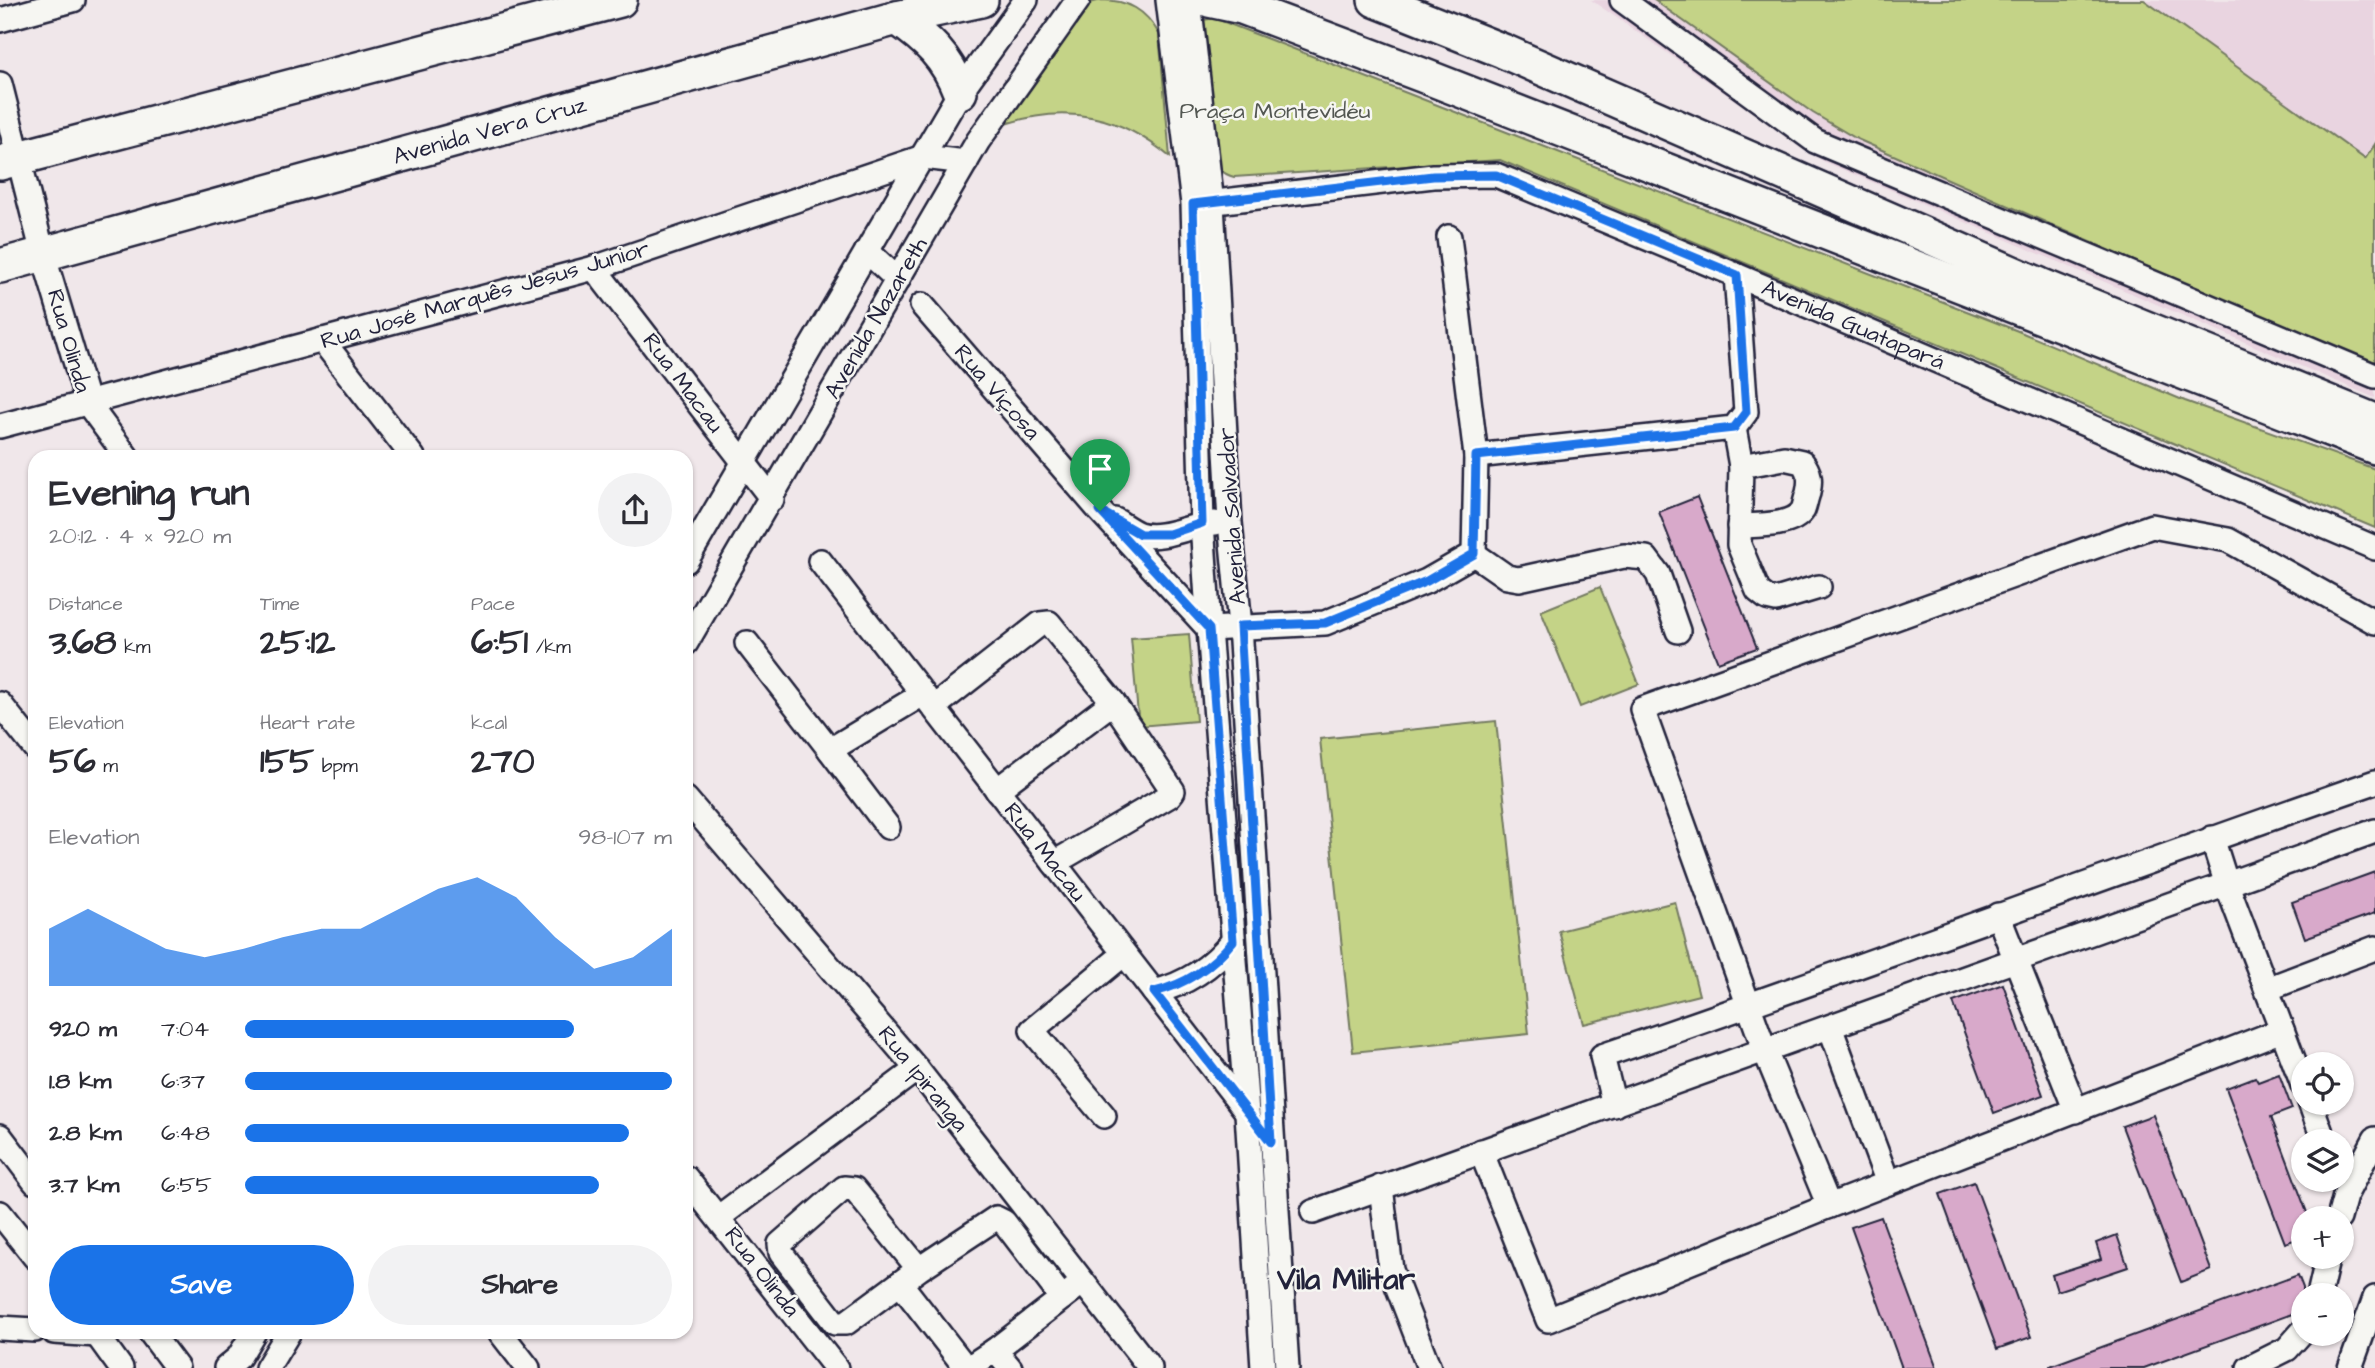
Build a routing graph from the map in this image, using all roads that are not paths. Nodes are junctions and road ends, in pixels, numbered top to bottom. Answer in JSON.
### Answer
{"nodes":[{"id":1,"x":73,"y":0,"type":"edge"},
{"id":2,"x":620,"y":0,"type":"edge"},
{"id":3,"x":981,"y":0,"type":"edge"},
{"id":4,"x":1026,"y":0,"type":"edge"},
{"id":5,"x":1078,"y":0,"type":"edge"},
{"id":6,"x":1168,"y":0,"type":"edge"},
{"id":7,"x":1189,"y":0,"type":"edge"},
{"id":8,"x":1209,"y":0,"type":"edge"},
{"id":9,"x":1375,"y":0,"type":"edge"},
{"id":10,"x":1622,"y":0,"type":"edge"},
{"id":11,"x":897,"y":18,"type":"junction"},
{"id":12,"x":0,"y":20,"type":"edge"},
{"id":13,"x":1503,"y":51,"type":"junction"},
{"id":14,"x":0,"y":85,"type":"edge"},
{"id":15,"x":960,"y":92,"type":"junction"},
{"id":16,"x":1480,"y":98,"type":"junction"},
{"id":17,"x":923,"y":157,"type":"junction"},
{"id":18,"x":10,"y":160,"type":"edge"},
{"id":19,"x":966,"y":162,"type":"junction"},
{"id":20,"x":1202,"y":204,"type":"junction"},
{"id":21,"x":1449,"y":237,"type":"dead end"},
{"id":22,"x":867,"y":251,"type":"junction"},
{"id":23,"x":43,"y":254,"type":"junction"},
{"id":24,"x":0,"y":266,"type":"edge"},
{"id":25,"x":594,"y":268,"type":"junction"},
{"id":26,"x":1737,"y":275,"type":"junction"},
{"id":27,"x":898,"y":280,"type":"junction"},
{"id":28,"x":922,"y":305,"type":"dead end"},
{"id":29,"x":322,"y":340,"type":"junction"},
{"id":30,"x":2375,"y":376,"type":"edge"},
{"id":31,"x":88,"y":404,"type":"junction"},
{"id":32,"x":2375,"y":421,"type":"edge"},
{"id":33,"x":0,"y":426,"type":"edge"},
{"id":34,"x":1734,"y":428,"type":"junction"},
{"id":35,"x":2375,"y":447,"type":"edge"},
{"id":36,"x":122,"y":450,"type":"edge"},
{"id":37,"x":408,"y":450,"type":"edge"},
{"id":38,"x":1476,"y":456,"type":"junction"},
{"id":39,"x":744,"y":463,"type":"junction"},
{"id":40,"x":1741,"y":466,"type":"junction"},
{"id":41,"x":772,"y":499,"type":"junction"},
{"id":42,"x":1100,"y":511,"type":"junction"},
{"id":43,"x":1230,"y":522,"type":"junction"},
{"id":44,"x":1202,"y":523,"type":"junction"},
{"id":45,"x":1739,"y":526,"type":"junction"},
{"id":46,"x":2375,"y":548,"type":"edge"},
{"id":47,"x":693,"y":549,"type":"edge"},
{"id":48,"x":1474,"y":554,"type":"junction"},
{"id":49,"x":820,"y":561,"type":"dead end"},
{"id":50,"x":1819,"y":587,"type":"dead end"},
{"id":51,"x":2375,"y":622,"type":"edge"},
{"id":52,"x":1240,"y":626,"type":"junction"},
{"id":53,"x":1209,"y":629,"type":"junction"},
{"id":54,"x":693,"y":631,"type":"edge"},
{"id":55,"x":1678,"y":631,"type":"dead end"},
{"id":56,"x":747,"y":643,"type":"dead end"},
{"id":57,"x":928,"y":700,"type":"junction"},
{"id":58,"x":1113,"y":702,"type":"junction"},
{"id":59,"x":0,"y":704,"type":"edge"},
{"id":60,"x":28,"y":739,"type":"edge"},
{"id":61,"x":830,"y":750,"type":"junction"},
{"id":62,"x":2375,"y":782,"type":"edge"},
{"id":63,"x":998,"y":790,"type":"junction"},
{"id":64,"x":693,"y":807,"type":"edge"},
{"id":65,"x":888,"y":827,"type":"dead end"},
{"id":66,"x":2375,"y":831,"type":"edge"},
{"id":67,"x":2212,"y":838,"type":"junction"},
{"id":68,"x":1054,"y":863,"type":"junction"},
{"id":69,"x":2227,"y":885,"type":"junction"},
{"id":70,"x":1998,"y":915,"type":"junction"},
{"id":71,"x":1233,"y":941,"type":"junction"},
{"id":72,"x":2375,"y":948,"type":"edge"},
{"id":73,"x":1124,"y":954,"type":"junction"},
{"id":74,"x":2017,"y":960,"type":"junction"},
{"id":75,"x":2267,"y":989,"type":"junction"},
{"id":76,"x":1154,"y":992,"type":"junction"},
{"id":77,"x":1750,"y":1005,"type":"junction"},
{"id":78,"x":1830,"y":1027,"type":"junction"},
{"id":79,"x":2282,"y":1030,"type":"junction"},
{"id":80,"x":1765,"y":1051,"type":"junction"},
{"id":81,"x":2291,"y":1054,"type":"edge"},
{"id":82,"x":917,"y":1069,"type":"junction"},
{"id":83,"x":1614,"y":1105,"type":"junction"},
{"id":84,"x":2076,"y":1111,"type":"junction"},
{"id":85,"x":1247,"y":1112,"type":"junction"},
{"id":86,"x":1104,"y":1116,"type":"dead end"},
{"id":87,"x":0,"y":1136,"type":"edge"},
{"id":88,"x":2375,"y":1139,"type":"edge"},
{"id":89,"x":1271,"y":1142,"type":"junction"},
{"id":90,"x":1481,"y":1151,"type":"junction"},
{"id":91,"x":28,"y":1173,"type":"edge"},
{"id":92,"x":1888,"y":1183,"type":"junction"},
{"id":93,"x":693,"y":1186,"type":"edge"},
{"id":94,"x":1381,"y":1187,"type":"junction"},
{"id":95,"x":2341,"y":1198,"type":"edge"},
{"id":96,"x":1829,"y":1206,"type":"junction"},
{"id":97,"x":1313,"y":1212,"type":"dead end"},
{"id":98,"x":0,"y":1213,"type":"edge"},
{"id":99,"x":719,"y":1217,"type":"junction"},
{"id":100,"x":28,"y":1248,"type":"edge"},
{"id":101,"x":919,"y":1269,"type":"junction"},
{"id":102,"x":901,"y":1283,"type":"junction"},
{"id":103,"x":1083,"y":1283,"type":"junction"},
{"id":104,"x":1062,"y":1298,"type":"junction"},
{"id":105,"x":2375,"y":1298,"type":"edge"},
{"id":106,"x":0,"y":1328,"type":"edge"},
{"id":107,"x":28,"y":1330,"type":"edge"},
{"id":108,"x":100,"y":1339,"type":"edge"},
{"id":109,"x":155,"y":1339,"type":"edge"},
{"id":110,"x":250,"y":1339,"type":"edge"},
{"id":111,"x":285,"y":1339,"type":"edge"},
{"id":112,"x":505,"y":1339,"type":"edge"},
{"id":113,"x":2291,"y":1344,"type":"edge"},
{"id":114,"x":995,"y":1350,"type":"junction"},
{"id":115,"x":121,"y":1368,"type":"edge"},
{"id":116,"x":177,"y":1368,"type":"edge"},
{"id":117,"x":226,"y":1368,"type":"edge"},
{"id":118,"x":267,"y":1368,"type":"edge"},
{"id":119,"x":528,"y":1368,"type":"edge"},
{"id":120,"x":836,"y":1368,"type":"edge"},
{"id":121,"x":967,"y":1368,"type":"edge"},
{"id":122,"x":1010,"y":1368,"type":"edge"},
{"id":123,"x":1150,"y":1368,"type":"edge"},
{"id":124,"x":1264,"y":1368,"type":"edge"},
{"id":125,"x":1287,"y":1368,"type":"edge"},
{"id":126,"x":1429,"y":1368,"type":"edge"},
{"id":127,"x":2249,"y":1368,"type":"edge"},
{"id":128,"x":2350,"y":1368,"type":"edge"}],
"edges":[{"from":1,"to":12,"type":"street"},
{"from":2,"to":18,"type":"highway"},
{"from":3,"to":11,"type":"highway","name":"Avenida Vera Cruz"},
{"from":4,"to":15,"type":"street","name":"Avenida Nazareth"},
{"from":5,"to":19,"type":"street","name":"Avenida Nazareth"},
{"from":6,"to":20,"type":"street","name":"Avenida Salvador"},
{"from":7,"to":20,"type":"street","name":"Avenida Salvador"},
{"from":8,"to":16,"type":"highway"},
{"from":9,"to":13,"type":"highway"},
{"from":10,"to":30,"type":"street"},
{"from":11,"to":15,"type":"highway"},
{"from":11,"to":23,"type":"highway","name":"Avenida Vera Cruz"},
{"from":13,"to":16,"type":"highway"},
{"from":13,"to":32,"type":"highway"},
{"from":14,"to":18,"type":"street","name":"Rua Olinda"},
{"from":15,"to":17,"type":"street","name":"Avenida Nazareth"},
{"from":16,"to":35,"type":"highway"},
{"from":17,"to":19,"type":"street","name":"Rua José Marquês Jesus Junior"},
{"from":17,"to":22,"type":"street","name":"Avenida Nazareth"},
{"from":17,"to":25,"type":"street","name":"Rua José Marquês Jesus Junior"},
{"from":18,"to":23,"type":"street","name":"Rua Olinda"},
{"from":19,"to":27,"type":"street","name":"Avenida Nazareth"},
{"from":20,"to":26,"type":"street","name":"Avenida Guatapará"},
{"from":20,"to":43,"type":"street","name":"Avenida Salvador"},
{"from":20,"to":44,"type":"street","name":"Avenida Salvador"},
{"from":21,"to":38,"type":"street"},
{"from":22,"to":27,"type":"street"},
{"from":22,"to":39,"type":"street","name":"Avenida Nazareth"},
{"from":23,"to":24,"type":"highway","name":"Avenida Vera Cruz"},
{"from":23,"to":31,"type":"street","name":"Rua Olinda"},
{"from":25,"to":29,"type":"street","name":"Rua José Marquês Jesus Junior"},
{"from":25,"to":39,"type":"street","name":"Rua Macau"},
{"from":26,"to":34,"type":"street"},
{"from":26,"to":46,"type":"street","name":"Avenida Guatapará"},
{"from":27,"to":41,"type":"street","name":"Avenida Nazareth"},
{"from":28,"to":42,"type":"street","name":"Rua Viçosa"},
{"from":29,"to":31,"type":"street","name":"Rua José Marquês Jesus Junior"},
{"from":29,"to":37,"type":"street"},
{"from":31,"to":33,"type":"street","name":"Rua José Marquês Jesus Junior"},
{"from":31,"to":36,"type":"street","name":"Rua Olinda"},
{"from":34,"to":38,"type":"street"},
{"from":34,"to":40,"type":"street"},
{"from":38,"to":48,"type":"street"},
{"from":39,"to":41,"type":"street","name":"Rua Macau"},
{"from":39,"to":47,"type":"street","name":"Avenida Nazareth"},
{"from":40,"to":45,"type":"street"},
{"from":40,"to":45,"type":"street"},
{"from":41,"to":54,"type":"street","name":"Avenida Nazareth"},
{"from":42,"to":44,"type":"street","name":"Rua Viçosa"},
{"from":42,"to":53,"type":"street","name":"Rua Viçosa"},
{"from":43,"to":44,"type":"street","name":"Rua Viçosa"},
{"from":43,"to":52,"type":"street","name":"Avenida Salvador"},
{"from":44,"to":53,"type":"street","name":"Avenida Salvador"},
{"from":45,"to":50,"type":"street"},
{"from":48,"to":52,"type":"street"},
{"from":48,"to":55,"type":"street"},
{"from":49,"to":57,"type":"street","name":"Rua Macau"},
{"from":51,"to":77,"type":"street"},
{"from":52,"to":53,"type":"street"},
{"from":52,"to":89,"type":"street","name":"Avenida Salvador"},
{"from":53,"to":71,"type":"street","name":"Avenida Salvador"},
{"from":56,"to":61,"type":"street"},
{"from":57,"to":58,"type":"street"},
{"from":57,"to":61,"type":"street"},
{"from":57,"to":63,"type":"street","name":"Rua Macau"},
{"from":58,"to":63,"type":"street"},
{"from":58,"to":68,"type":"street"},
{"from":59,"to":60,"type":"street"},
{"from":61,"to":65,"type":"street"},
{"from":62,"to":67,"type":"street"},
{"from":63,"to":68,"type":"street","name":"Rua Macau"},
{"from":64,"to":82,"type":"street","name":"Rua Ipiranga"},
{"from":66,"to":69,"type":"street"},
{"from":67,"to":69,"type":"street"},
{"from":67,"to":70,"type":"street"},
{"from":68,"to":73,"type":"street","name":"Rua Macau"},
{"from":69,"to":74,"type":"street"},
{"from":69,"to":75,"type":"street"},
{"from":70,"to":74,"type":"street"},
{"from":70,"to":77,"type":"street"},
{"from":71,"to":76,"type":"street"},
{"from":71,"to":85,"type":"street","name":"Avenida Salvador"},
{"from":72,"to":75,"type":"street"},
{"from":73,"to":76,"type":"street","name":"Rua Macau"},
{"from":73,"to":86,"type":"street"},
{"from":74,"to":78,"type":"street"},
{"from":74,"to":84,"type":"street"},
{"from":75,"to":79,"type":"street"},
{"from":76,"to":85,"type":"street","name":"Rua Macau"},
{"from":77,"to":80,"type":"street"},
{"from":77,"to":83,"type":"street"},
{"from":78,"to":80,"type":"street"},
{"from":78,"to":92,"type":"street"},
{"from":79,"to":81,"type":"street"},
{"from":79,"to":84,"type":"street"},
{"from":80,"to":83,"type":"street"},
{"from":80,"to":96,"type":"street"},
{"from":82,"to":99,"type":"street"},
{"from":82,"to":103,"type":"street","name":"Rua Ipiranga"},
{"from":83,"to":90,"type":"street"},
{"from":84,"to":92,"type":"street"},
{"from":85,"to":89,"type":"street","name":"Rua Macau"},
{"from":85,"to":124,"type":"street","name":"Avenida Salvador"},
{"from":87,"to":91,"type":"street"},
{"from":88,"to":95,"type":"street"},
{"from":89,"to":125,"type":"street","name":"Avenida Salvador"},
{"from":90,"to":94,"type":"street"},
{"from":90,"to":96,"type":"street"},
{"from":92,"to":96,"type":"street"},
{"from":93,"to":99,"type":"street","name":"Rua Olinda"},
{"from":94,"to":97,"type":"street"},
{"from":94,"to":126,"type":"street"},
{"from":98,"to":100,"type":"street"},
{"from":99,"to":120,"type":"street","name":"Rua Olinda"},
{"from":101,"to":102,"type":"street"},
{"from":101,"to":102,"type":"street"},
{"from":101,"to":104,"type":"street"},
{"from":102,"to":121,"type":"street"},
{"from":103,"to":104,"type":"street"},
{"from":103,"to":123,"type":"street","name":"Rua Ipiranga"},
{"from":104,"to":114,"type":"street"},
{"from":105,"to":128,"type":"street"},
{"from":106,"to":107,"type":"street"},
{"from":108,"to":115,"type":"street"},
{"from":109,"to":116,"type":"street"},
{"from":110,"to":117,"type":"street"},
{"from":111,"to":118,"type":"street"},
{"from":112,"to":119,"type":"street"},
{"from":113,"to":127,"type":"street"},
{"from":114,"to":121,"type":"street"},
{"from":114,"to":122,"type":"street"}]}
